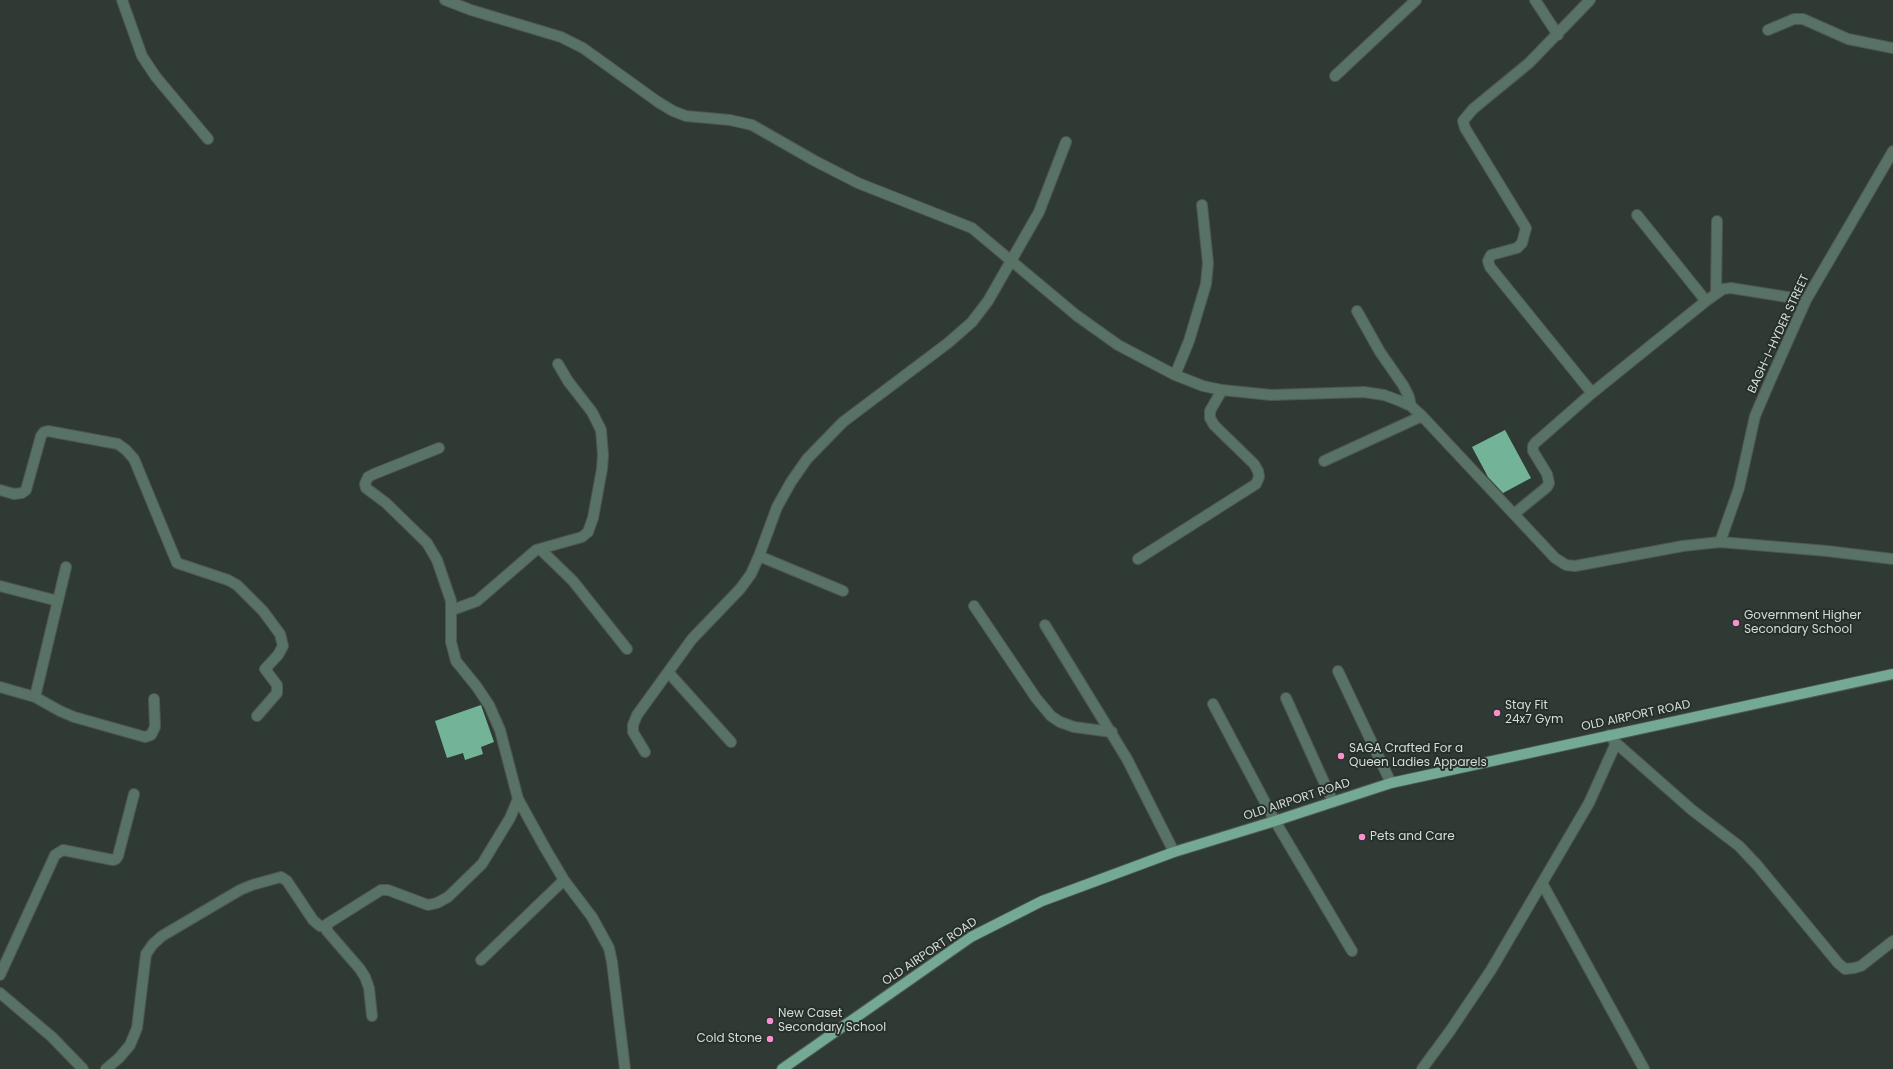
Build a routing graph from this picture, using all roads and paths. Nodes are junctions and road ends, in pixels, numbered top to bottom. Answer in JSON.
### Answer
{"nodes":[{"id":1,"x":122,"y":0,"type":"edge"},
{"id":2,"x":445,"y":0,"type":"edge"},
{"id":3,"x":1416,"y":0,"type":"edge"},
{"id":4,"x":1535,"y":0,"type":"edge"},
{"id":5,"x":1590,"y":0,"type":"edge"},
{"id":6,"x":1768,"y":30,"type":"dead end"},
{"id":7,"x":1558,"y":34,"type":"junction"},
{"id":8,"x":1893,"y":48,"type":"edge"},
{"id":9,"x":1335,"y":76,"type":"dead end"},
{"id":10,"x":208,"y":140,"type":"dead end"},
{"id":11,"x":1066,"y":142,"type":"dead end"},
{"id":12,"x":1893,"y":151,"type":"edge"},
{"id":13,"x":1202,"y":205,"type":"dead end"},
{"id":14,"x":1637,"y":216,"type":"dead end"},
{"id":15,"x":1717,"y":221,"type":"dead end"},
{"id":16,"x":1011,"y":261,"type":"junction"},
{"id":17,"x":1716,"y":294,"type":"junction"},
{"id":18,"x":1806,"y":300,"type":"junction"},
{"id":19,"x":1706,"y":301,"type":"junction"},
{"id":20,"x":1357,"y":311,"type":"dead end"},
{"id":21,"x":558,"y":364,"type":"dead end"},
{"id":22,"x":1175,"y":375,"type":"junction"},
{"id":23,"x":1222,"y":390,"type":"junction"},
{"id":24,"x":1592,"y":394,"type":"junction"},
{"id":25,"x":1411,"y":406,"type":"junction"},
{"id":26,"x":1422,"y":416,"type":"junction"},
{"id":27,"x":439,"y":448,"type":"dead end"},
{"id":28,"x":1324,"y":462,"type":"dead end"},
{"id":29,"x":0,"y":490,"type":"edge"},
{"id":30,"x":1514,"y":514,"type":"junction"},
{"id":31,"x":1720,"y":542,"type":"junction"},
{"id":32,"x":540,"y":549,"type":"junction"},
{"id":33,"x":759,"y":556,"type":"junction"},
{"id":34,"x":1138,"y":559,"type":"dead end"},
{"id":35,"x":1893,"y":559,"type":"edge"},
{"id":36,"x":66,"y":567,"type":"dead end"},
{"id":37,"x":0,"y":586,"type":"edge"},
{"id":38,"x":843,"y":592,"type":"dead end"},
{"id":39,"x":58,"y":601,"type":"junction"},
{"id":40,"x":974,"y":606,"type":"dead end"},
{"id":41,"x":452,"y":610,"type":"junction"},
{"id":42,"x":1045,"y":624,"type":"dead end"},
{"id":43,"x":627,"y":649,"type":"dead end"},
{"id":44,"x":1338,"y":671,"type":"dead end"},
{"id":45,"x":668,"y":672,"type":"junction"},
{"id":46,"x":1893,"y":674,"type":"edge"},
{"id":47,"x":0,"y":687,"type":"edge"},
{"id":48,"x":35,"y":697,"type":"junction"},
{"id":49,"x":1286,"y":698,"type":"dead end"},
{"id":50,"x":154,"y":699,"type":"dead end"},
{"id":51,"x":1214,"y":704,"type":"dead end"},
{"id":52,"x":257,"y":716,"type":"dead end"},
{"id":53,"x":1112,"y":732,"type":"junction"},
{"id":54,"x":1609,"y":735,"type":"junction"},
{"id":55,"x":731,"y":742,"type":"dead end"},
{"id":56,"x":1616,"y":744,"type":"junction"},
{"id":57,"x":644,"y":752,"type":"dead end"},
{"id":58,"x":1390,"y":783,"type":"junction"},
{"id":59,"x":134,"y":794,"type":"dead end"},
{"id":60,"x":518,"y":799,"type":"junction"},
{"id":61,"x":1333,"y":802,"type":"junction"},
{"id":62,"x":1275,"y":821,"type":"junction"},
{"id":63,"x":1174,"y":852,"type":"junction"},
{"id":64,"x":564,"y":880,"type":"junction"},
{"id":65,"x":1542,"y":883,"type":"junction"},
{"id":66,"x":326,"y":927,"type":"junction"},
{"id":67,"x":1893,"y":941,"type":"edge"},
{"id":68,"x":1352,"y":951,"type":"dead end"},
{"id":69,"x":481,"y":960,"type":"dead end"},
{"id":70,"x":0,"y":975,"type":"edge"},
{"id":71,"x":0,"y":993,"type":"edge"},
{"id":72,"x":372,"y":1016,"type":"dead end"},
{"id":73,"x":83,"y":1069,"type":"edge"},
{"id":74,"x":106,"y":1069,"type":"edge"},
{"id":75,"x":625,"y":1069,"type":"edge"},
{"id":76,"x":782,"y":1069,"type":"edge"},
{"id":77,"x":1422,"y":1069,"type":"edge"},
{"id":78,"x":1644,"y":1069,"type":"edge"}],
"edges":[{"from":1,"to":10,"type":"street"},
{"from":2,"to":16,"type":"street"},
{"from":3,"to":9,"type":"street"},
{"from":4,"to":7,"type":"street"},
{"from":5,"to":7,"type":"street"},
{"from":6,"to":8,"type":"street"},
{"from":7,"to":24,"type":"street"},
{"from":11,"to":16,"type":"street"},
{"from":12,"to":18,"type":"street","name":"BAGH-I-HYDER STREET"},
{"from":13,"to":22,"type":"street"},
{"from":14,"to":19,"type":"street"},
{"from":15,"to":17,"type":"street"},
{"from":16,"to":22,"type":"street"},
{"from":16,"to":33,"type":"street"},
{"from":17,"to":18,"type":"street"},
{"from":17,"to":19,"type":"street"},
{"from":18,"to":31,"type":"street","name":"BAGH-I-HYDER STREET"},
{"from":19,"to":24,"type":"street"},
{"from":20,"to":25,"type":"street"},
{"from":21,"to":32,"type":"street"},
{"from":22,"to":23,"type":"street"},
{"from":23,"to":25,"type":"street"},
{"from":23,"to":34,"type":"street"},
{"from":24,"to":30,"type":"street"},
{"from":25,"to":26,"type":"street"},
{"from":26,"to":28,"type":"street"},
{"from":26,"to":30,"type":"street"},
{"from":27,"to":41,"type":"street"},
{"from":29,"to":52,"type":"street"},
{"from":30,"to":31,"type":"street"},
{"from":31,"to":35,"type":"street"},
{"from":32,"to":41,"type":"street"},
{"from":32,"to":43,"type":"street"},
{"from":33,"to":38,"type":"street"},
{"from":33,"to":45,"type":"street"},
{"from":36,"to":39,"type":"street"},
{"from":37,"to":39,"type":"street"},
{"from":39,"to":48,"type":"street"},
{"from":40,"to":53,"type":"street"},
{"from":41,"to":60,"type":"street"},
{"from":42,"to":53,"type":"street"},
{"from":44,"to":58,"type":"street"},
{"from":45,"to":55,"type":"street"},
{"from":45,"to":57,"type":"street"},
{"from":46,"to":54,"type":"main road","name":"OLD AIRPORT ROAD"},
{"from":47,"to":48,"type":"street"},
{"from":48,"to":50,"type":"street"},
{"from":49,"to":61,"type":"street"},
{"from":51,"to":62,"type":"street"},
{"from":53,"to":63,"type":"street"},
{"from":54,"to":56,"type":"street"},
{"from":54,"to":58,"type":"main road","name":"OLD AIRPORT ROAD"},
{"from":56,"to":65,"type":"street"},
{"from":56,"to":67,"type":"street"},
{"from":58,"to":61,"type":"main road","name":"OLD AIRPORT ROAD"},
{"from":59,"to":70,"type":"street"},
{"from":60,"to":64,"type":"street"},
{"from":60,"to":66,"type":"street"},
{"from":61,"to":62,"type":"main road","name":"OLD AIRPORT ROAD"},
{"from":62,"to":63,"type":"main road","name":"OLD AIRPORT ROAD"},
{"from":62,"to":68,"type":"street"},
{"from":63,"to":76,"type":"main road","name":"OLD AIRPORT ROAD"},
{"from":64,"to":69,"type":"street"},
{"from":64,"to":75,"type":"street"},
{"from":65,"to":77,"type":"street"},
{"from":65,"to":78,"type":"street"},
{"from":66,"to":72,"type":"street"},
{"from":66,"to":74,"type":"street"},
{"from":71,"to":73,"type":"street"}]}
